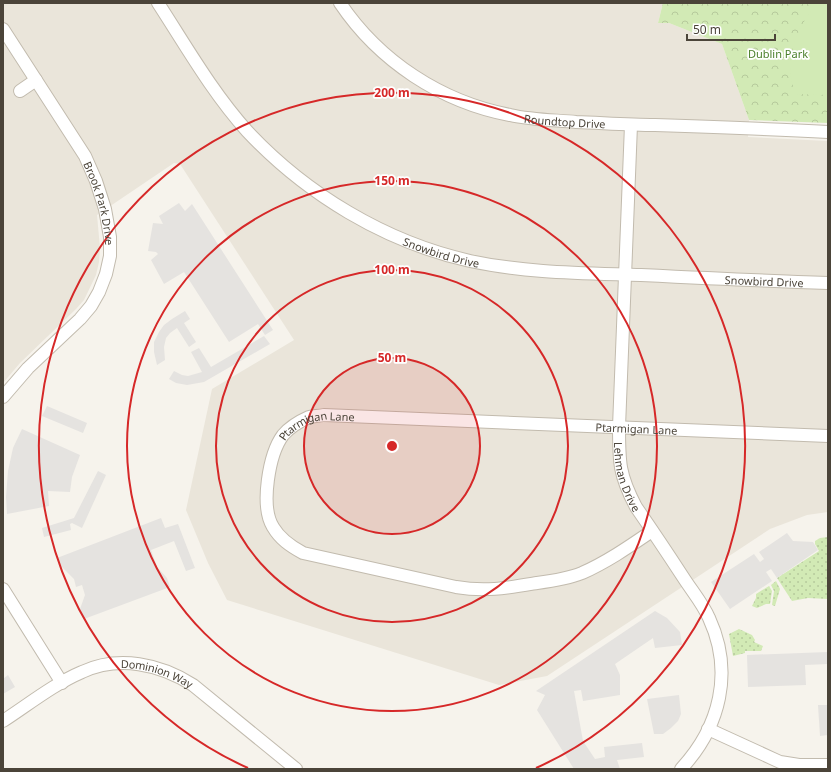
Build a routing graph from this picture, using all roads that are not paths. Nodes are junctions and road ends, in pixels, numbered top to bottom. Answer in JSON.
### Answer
{"nodes":[{"id":1,"x":158,"y":3,"type":"edge"},
{"id":2,"x":340,"y":3,"type":"edge"},
{"id":3,"x":3,"y":29,"type":"edge"},
{"id":4,"x":36,"y":80,"type":"junction"},
{"id":5,"x":20,"y":91,"type":"dead end"},
{"id":6,"x":631,"y":125,"type":"junction"},
{"id":7,"x":828,"y":132,"type":"edge"},
{"id":8,"x":624,"y":275,"type":"junction"},
{"id":9,"x":828,"y":283,"type":"edge"},
{"id":10,"x":3,"y":397,"type":"edge"},
{"id":11,"x":619,"y":427,"type":"junction"},
{"id":12,"x":828,"y":436,"type":"edge"},
{"id":13,"x":652,"y":531,"type":"junction"},
{"id":14,"x":3,"y":589,"type":"edge"},
{"id":15,"x":62,"y":683,"type":"junction"},
{"id":16,"x":3,"y":721,"type":"edge"},
{"id":17,"x":708,"y":730,"type":"junction"},
{"id":18,"x":828,"y":765,"type":"edge"},
{"id":19,"x":296,"y":769,"type":"edge"},
{"id":20,"x":681,"y":769,"type":"edge"}],
"edges":[{"from":1,"to":8,"type":"street","name":"Snowbird Drive"},
{"from":2,"to":6,"type":"street","name":"Roundtop Drive"},
{"from":3,"to":4,"type":"street","name":"Brook Park Drive"},
{"from":4,"to":5,"type":"street"},
{"from":4,"to":10,"type":"street","name":"Brook Park Drive"},
{"from":6,"to":7,"type":"street","name":"Roundtop Drive"},
{"from":6,"to":8,"type":"street","name":"Lehman Drive"},
{"from":8,"to":9,"type":"street","name":"Snowbird Drive"},
{"from":8,"to":11,"type":"street","name":"Lehman Drive"},
{"from":11,"to":12,"type":"street","name":"Ptarmigan Lane"},
{"from":11,"to":13,"type":"street","name":"Lehman Drive"},
{"from":11,"to":13,"type":"street","name":"Ptarmigan Lane"},
{"from":13,"to":17,"type":"street","name":"Lehman Drive"},
{"from":14,"to":15,"type":"street"},
{"from":15,"to":16,"type":"street","name":"Dominion Way"},
{"from":15,"to":19,"type":"street","name":"Dominion Way"},
{"from":17,"to":18,"type":"street"},
{"from":17,"to":20,"type":"street","name":"Lehman Drive"}]}
